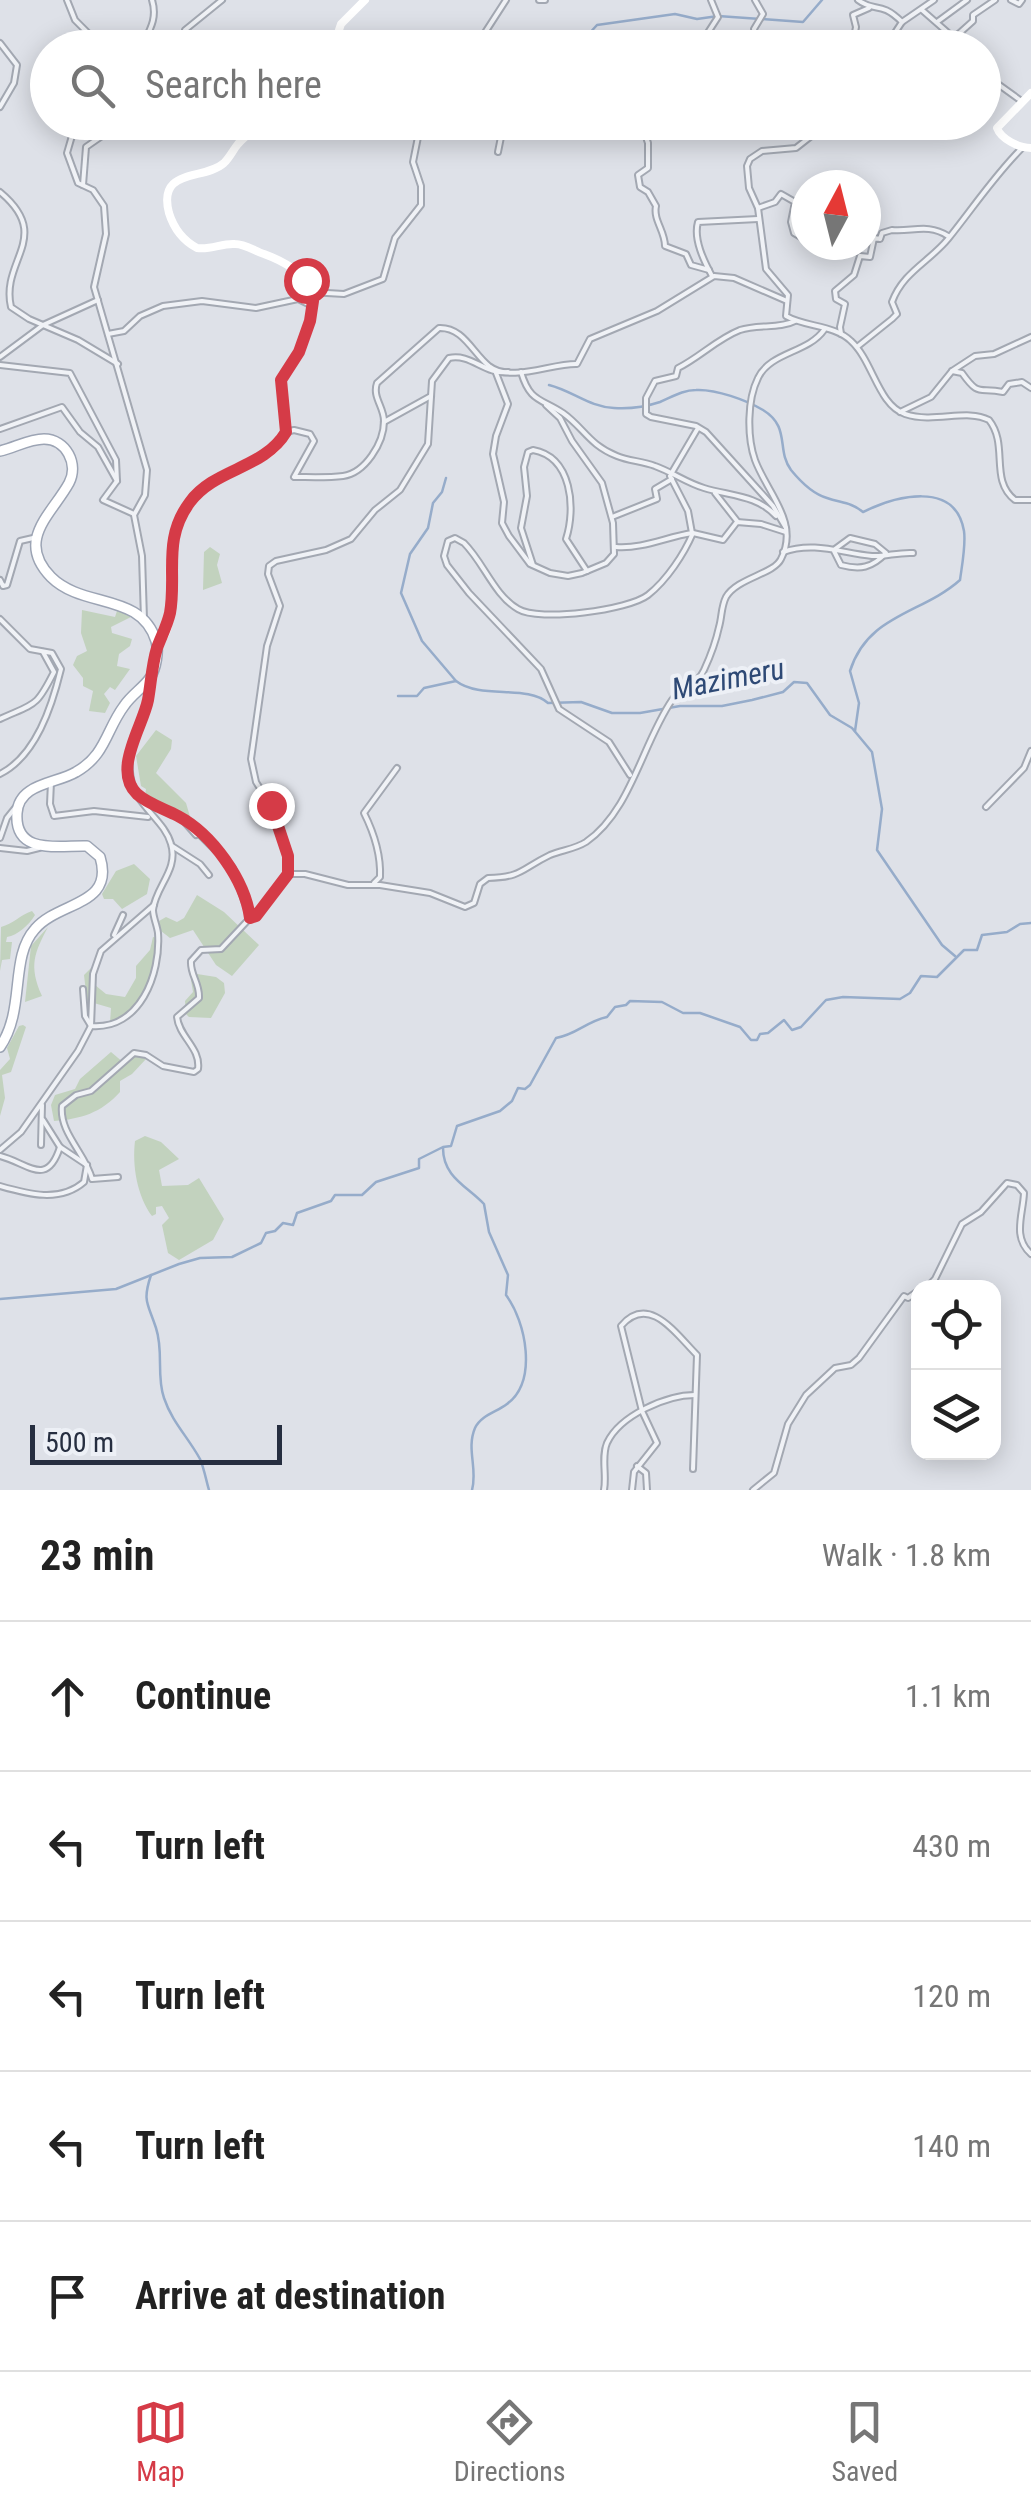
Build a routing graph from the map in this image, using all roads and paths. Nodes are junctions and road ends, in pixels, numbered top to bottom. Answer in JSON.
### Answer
{"nodes":[{"id":1,"x":67,"y":0,"type":"edge"},
{"id":2,"x":152,"y":0,"type":"edge"},
{"id":3,"x":222,"y":0,"type":"edge"},
{"id":4,"x":365,"y":0,"type":"edge"},
{"id":5,"x":506,"y":0,"type":"edge"},
{"id":6,"x":711,"y":0,"type":"edge"},
{"id":7,"x":755,"y":0,"type":"edge"},
{"id":8,"x":858,"y":0,"type":"edge"},
{"id":9,"x":934,"y":0,"type":"edge"},
{"id":10,"x":967,"y":0,"type":"edge"},
{"id":11,"x":995,"y":0,"type":"edge"},
{"id":12,"x":1011,"y":0,"type":"edge"},
{"id":13,"x":1022,"y":0,"type":"edge"},
{"id":14,"x":873,"y":6,"type":"junction"},
{"id":15,"x":922,"y":10,"type":"junction"},
{"id":16,"x":902,"y":22,"type":"junction"},
{"id":17,"x":937,"y":22,"type":"junction"},
{"id":18,"x":85,"y":30,"type":"edge"},
{"id":19,"x":150,"y":30,"type":"edge"},
{"id":20,"x":185,"y":30,"type":"edge"},
{"id":21,"x":338,"y":30,"type":"edge"},
{"id":22,"x":487,"y":30,"type":"edge"},
{"id":23,"x":710,"y":30,"type":"edge"},
{"id":24,"x":754,"y":30,"type":"edge"},
{"id":25,"x":856,"y":30,"type":"edge"},
{"id":26,"x":897,"y":30,"type":"edge"},
{"id":27,"x":946,"y":30,"type":"edge"},
{"id":28,"x":963,"y":30,"type":"edge"},
{"id":29,"x":0,"y":43,"type":"edge"},
{"id":30,"x":1001,"y":87,"type":"edge"},
{"id":31,"x":1031,"y":93,"type":"edge"},
{"id":32,"x":1022,"y":102,"type":"junction"},
{"id":33,"x":0,"y":107,"type":"edge"},
{"id":34,"x":1001,"y":124,"type":"edge"},
{"id":35,"x":1001,"y":136,"type":"edge"},
{"id":36,"x":71,"y":140,"type":"edge"},
{"id":37,"x":97,"y":140,"type":"edge"},
{"id":38,"x":242,"y":140,"type":"edge"},
{"id":39,"x":418,"y":140,"type":"edge"},
{"id":40,"x":500,"y":140,"type":"edge"},
{"id":41,"x":646,"y":140,"type":"edge"},
{"id":42,"x":806,"y":140,"type":"edge"},
{"id":43,"x":1026,"y":148,"type":"edge"},
{"id":44,"x":498,"y":152,"type":"dead end"},
{"id":45,"x":83,"y":186,"type":"junction"},
{"id":46,"x":0,"y":192,"type":"edge"},
{"id":47,"x":791,"y":200,"type":"edge"},
{"id":48,"x":758,"y":208,"type":"junction"},
{"id":49,"x":758,"y":219,"type":"junction"},
{"id":50,"x":881,"y":236,"type":"edge"},
{"id":51,"x":950,"y":237,"type":"junction"},
{"id":52,"x":859,"y":260,"type":"edge"},
{"id":53,"x":710,"y":274,"type":"junction"},
{"id":54,"x":312,"y":292,"type":"junction"},
{"id":55,"x":98,"y":300,"type":"junction"},
{"id":56,"x":787,"y":301,"type":"junction"},
{"id":57,"x":795,"y":321,"type":"junction"},
{"id":58,"x":43,"y":326,"type":"junction"},
{"id":59,"x":824,"y":330,"type":"junction"},
{"id":60,"x":108,"y":334,"type":"junction"},
{"id":61,"x":841,"y":334,"type":"junction"},
{"id":62,"x":1031,"y":337,"type":"edge"},
{"id":63,"x":857,"y":348,"type":"junction"},
{"id":64,"x":0,"y":357,"type":"edge"},
{"id":65,"x":118,"y":364,"type":"junction"},
{"id":66,"x":0,"y":365,"type":"edge"},
{"id":67,"x":952,"y":371,"type":"junction"},
{"id":68,"x":508,"y":372,"type":"junction"},
{"id":69,"x":521,"y":372,"type":"junction"},
{"id":70,"x":496,"y":373,"type":"junction"},
{"id":71,"x":1031,"y":388,"type":"edge"},
{"id":72,"x":431,"y":396,"type":"junction"},
{"id":73,"x":546,"y":405,"type":"junction"},
{"id":74,"x":900,"y":412,"type":"junction"},
{"id":75,"x":384,"y":422,"type":"junction"},
{"id":76,"x":698,"y":428,"type":"junction"},
{"id":77,"x":0,"y":429,"type":"edge"},
{"id":78,"x":286,"y":432,"type":"junction"},
{"id":79,"x":0,"y":451,"type":"edge"},
{"id":80,"x":670,"y":475,"type":"junction"},
{"id":81,"x":117,"y":481,"type":"junction"},
{"id":82,"x":711,"y":490,"type":"junction"},
{"id":83,"x":1031,"y":500,"type":"edge"},
{"id":84,"x":134,"y":514,"type":"junction"},
{"id":85,"x":612,"y":517,"type":"junction"},
{"id":86,"x":737,"y":522,"type":"junction"},
{"id":87,"x":786,"y":530,"type":"junction"},
{"id":88,"x":692,"y":533,"type":"junction"},
{"id":89,"x":37,"y":538,"type":"junction"},
{"id":90,"x":616,"y":547,"type":"junction"},
{"id":91,"x":834,"y":549,"type":"junction"},
{"id":92,"x":783,"y":552,"type":"junction"},
{"id":93,"x":913,"y":553,"type":"dead end"},
{"id":94,"x":886,"y":554,"type":"junction"},
{"id":95,"x":534,"y":567,"type":"junction"},
{"id":96,"x":587,"y":572,"type":"junction"},
{"id":97,"x":0,"y":580,"type":"edge"},
{"id":98,"x":0,"y":619,"type":"edge"},
{"id":99,"x":144,"y":619,"type":"junction"},
{"id":100,"x":157,"y":646,"type":"junction"},
{"id":101,"x":43,"y":652,"type":"junction"},
{"id":102,"x":150,"y":678,"type":"junction"},
{"id":103,"x":0,"y":719,"type":"edge"},
{"id":104,"x":1031,"y":750,"type":"edge"},
{"id":105,"x":398,"y":768,"type":"dead end"},
{"id":106,"x":0,"y":774,"type":"edge"},
{"id":107,"x":631,"y":777,"type":"junction"},
{"id":108,"x":50,"y":782,"type":"junction"},
{"id":109,"x":136,"y":793,"type":"junction"},
{"id":110,"x":18,"y":805,"type":"junction"},
{"id":111,"x":986,"y":806,"type":"dead end"},
{"id":112,"x":150,"y":817,"type":"junction"},
{"id":113,"x":193,"y":828,"type":"junction"},
{"id":114,"x":196,"y":835,"type":"dead end"},
{"id":115,"x":0,"y":838,"type":"edge"},
{"id":116,"x":172,"y":846,"type":"junction"},
{"id":117,"x":0,"y":848,"type":"edge"},
{"id":118,"x":41,"y":848,"type":"junction"},
{"id":119,"x":288,"y":874,"type":"junction"},
{"id":120,"x":209,"y":875,"type":"dead end"},
{"id":121,"x":370,"y":885,"type":"junction"},
{"id":122,"x":154,"y":905,"type":"junction"},
{"id":123,"x":123,"y":915,"type":"dead end"},
{"id":124,"x":250,"y":918,"type":"junction"},
{"id":125,"x":112,"y":939,"type":"junction"},
{"id":126,"x":83,"y":989,"type":"dead end"},
{"id":127,"x":91,"y":1026,"type":"junction"},
{"id":128,"x":0,"y":1047,"type":"edge"},
{"id":129,"x":42,"y":1105,"type":"junction"},
{"id":130,"x":43,"y":1120,"type":"junction"},
{"id":131,"x":41,"y":1145,"type":"dead end"},
{"id":132,"x":60,"y":1146,"type":"junction"},
{"id":133,"x":0,"y":1153,"type":"edge"},
{"id":134,"x":87,"y":1165,"type":"junction"},
{"id":135,"x":118,"y":1177,"type":"dead end"},
{"id":136,"x":0,"y":1186,"type":"edge"},
{"id":137,"x":1031,"y":1254,"type":"edge"},
{"id":138,"x":934,"y":1280,"type":"edge"},
{"id":139,"x":911,"y":1296,"type":"edge"},
{"id":140,"x":695,"y":1395,"type":"junction"},
{"id":141,"x":642,"y":1410,"type":"junction"},
{"id":142,"x":637,"y":1466,"type":"junction"},
{"id":143,"x":693,"y":1469,"type":"dead end"},
{"id":144,"x":604,"y":1490,"type":"edge"},
{"id":145,"x":632,"y":1490,"type":"edge"},
{"id":146,"x":647,"y":1490,"type":"edge"},
{"id":147,"x":752,"y":1490,"type":"edge"}],
"edges":[{"from":1,"to":18,"type":"street"},
{"from":2,"to":19,"type":"street"},
{"from":3,"to":20,"type":"street"},
{"from":4,"to":21,"type":"main road"},
{"from":5,"to":22,"type":"street"},
{"from":6,"to":23,"type":"street"},
{"from":7,"to":24,"type":"street"},
{"from":8,"to":14,"type":"street"},
{"from":9,"to":15,"type":"street"},
{"from":10,"to":17,"type":"street"},
{"from":11,"to":28,"type":"street"},
{"from":12,"to":13,"type":"street"},
{"from":14,"to":16,"type":"street"},
{"from":14,"to":25,"type":"street"},
{"from":15,"to":16,"type":"street"},
{"from":15,"to":17,"type":"street"},
{"from":16,"to":26,"type":"street"},
{"from":17,"to":27,"type":"street"},
{"from":29,"to":33,"type":"street"},
{"from":30,"to":32,"type":"street"},
{"from":31,"to":32,"type":"main road"},
{"from":32,"to":34,"type":"main road"},
{"from":35,"to":43,"type":"main road"},
{"from":36,"to":45,"type":"street"},
{"from":37,"to":45,"type":"street"},
{"from":38,"to":54,"type":"main road"},
{"from":39,"to":54,"type":"street"},
{"from":40,"to":44,"type":"street"},
{"from":41,"to":53,"type":"street"},
{"from":42,"to":48,"type":"street"},
{"from":43,"to":51,"type":"street"},
{"from":45,"to":55,"type":"street"},
{"from":46,"to":58,"type":"street"},
{"from":47,"to":48,"type":"street"},
{"from":48,"to":49,"type":"street"},
{"from":49,"to":53,"type":"street"},
{"from":49,"to":56,"type":"street"},
{"from":50,"to":51,"type":"street"},
{"from":51,"to":63,"type":"street"},
{"from":52,"to":61,"type":"street"},
{"from":53,"to":56,"type":"street"},
{"from":53,"to":69,"type":"street"},
{"from":54,"to":60,"type":"street"},
{"from":54,"to":78,"type":"main road"},
{"from":55,"to":58,"type":"street"},
{"from":55,"to":60,"type":"street"},
{"from":56,"to":57,"type":"street"},
{"from":57,"to":59,"type":"street"},
{"from":57,"to":76,"type":"street"},
{"from":58,"to":64,"type":"street"},
{"from":58,"to":65,"type":"street"},
{"from":59,"to":61,"type":"street"},
{"from":59,"to":87,"type":"street"},
{"from":60,"to":65,"type":"street"},
{"from":61,"to":63,"type":"street"},
{"from":62,"to":67,"type":"street"},
{"from":63,"to":74,"type":"street"},
{"from":65,"to":84,"type":"street"},
{"from":66,"to":81,"type":"street"},
{"from":67,"to":71,"type":"street"},
{"from":67,"to":74,"type":"street"},
{"from":68,"to":69,"type":"street"},
{"from":68,"to":70,"type":"street"},
{"from":68,"to":75,"type":"street"},
{"from":69,"to":73,"type":"street"},
{"from":70,"to":72,"type":"street"},
{"from":70,"to":95,"type":"street"},
{"from":72,"to":75,"type":"street"},
{"from":72,"to":119,"type":"street"},
{"from":73,"to":80,"type":"street"},
{"from":73,"to":85,"type":"street"},
{"from":74,"to":83,"type":"street"},
{"from":75,"to":78,"type":"street"},
{"from":76,"to":80,"type":"street"},
{"from":76,"to":87,"type":"street"},
{"from":77,"to":81,"type":"street"},
{"from":78,"to":100,"type":"main road"},
{"from":79,"to":89,"type":"main road"},
{"from":80,"to":82,"type":"street"},
{"from":80,"to":85,"type":"street"},
{"from":80,"to":88,"type":"street"},
{"from":81,"to":84,"type":"street"},
{"from":82,"to":86,"type":"street"},
{"from":82,"to":87,"type":"street"},
{"from":84,"to":99,"type":"street"},
{"from":85,"to":90,"type":"street"},
{"from":86,"to":87,"type":"street"},
{"from":86,"to":88,"type":"street"},
{"from":87,"to":92,"type":"street"},
{"from":88,"to":90,"type":"street"},
{"from":88,"to":107,"type":"street"},
{"from":89,"to":97,"type":"street"},
{"from":89,"to":99,"type":"main road"},
{"from":90,"to":96,"type":"street"},
{"from":91,"to":92,"type":"street"},
{"from":91,"to":94,"type":"street"},
{"from":91,"to":94,"type":"street"},
{"from":91,"to":94,"type":"street"},
{"from":92,"to":107,"type":"street"},
{"from":93,"to":94,"type":"street"},
{"from":95,"to":96,"type":"street"},
{"from":95,"to":96,"type":"street"},
{"from":98,"to":101,"type":"street"},
{"from":99,"to":100,"type":"main road"},
{"from":100,"to":102,"type":"main road"},
{"from":101,"to":103,"type":"street"},
{"from":101,"to":106,"type":"street"},
{"from":102,"to":108,"type":"main road"},
{"from":102,"to":109,"type":"street"},
{"from":104,"to":111,"type":"street"},
{"from":105,"to":121,"type":"street"},
{"from":107,"to":121,"type":"street"},
{"from":108,"to":110,"type":"main road"},
{"from":108,"to":112,"type":"street"},
{"from":109,"to":112,"type":"street"},
{"from":109,"to":113,"type":"street"},
{"from":110,"to":115,"type":"street"},
{"from":110,"to":118,"type":"main road"},
{"from":112,"to":116,"type":"street"},
{"from":113,"to":114,"type":"street"},
{"from":113,"to":124,"type":"street"},
{"from":116,"to":120,"type":"street"},
{"from":116,"to":122,"type":"street"},
{"from":117,"to":118,"type":"street"},
{"from":118,"to":128,"type":"main road"},
{"from":119,"to":121,"type":"street"},
{"from":119,"to":124,"type":"street"},
{"from":122,"to":125,"type":"street"},
{"from":122,"to":127,"type":"street"},
{"from":123,"to":125,"type":"street"},
{"from":124,"to":134,"type":"street"},
{"from":125,"to":127,"type":"street"},
{"from":126,"to":127,"type":"street"},
{"from":127,"to":129,"type":"street"},
{"from":129,"to":130,"type":"street"},
{"from":129,"to":133,"type":"street"},
{"from":130,"to":131,"type":"street"},
{"from":130,"to":132,"type":"street"},
{"from":132,"to":133,"type":"street"},
{"from":132,"to":134,"type":"street"},
{"from":134,"to":135,"type":"street"},
{"from":134,"to":136,"type":"street"},
{"from":137,"to":138,"type":"street"},
{"from":139,"to":147,"type":"street"},
{"from":140,"to":141,"type":"street"},
{"from":140,"to":141,"type":"street"},
{"from":140,"to":143,"type":"street"},
{"from":141,"to":142,"type":"street"},
{"from":141,"to":144,"type":"street"},
{"from":142,"to":145,"type":"street"},
{"from":142,"to":146,"type":"street"}]}
